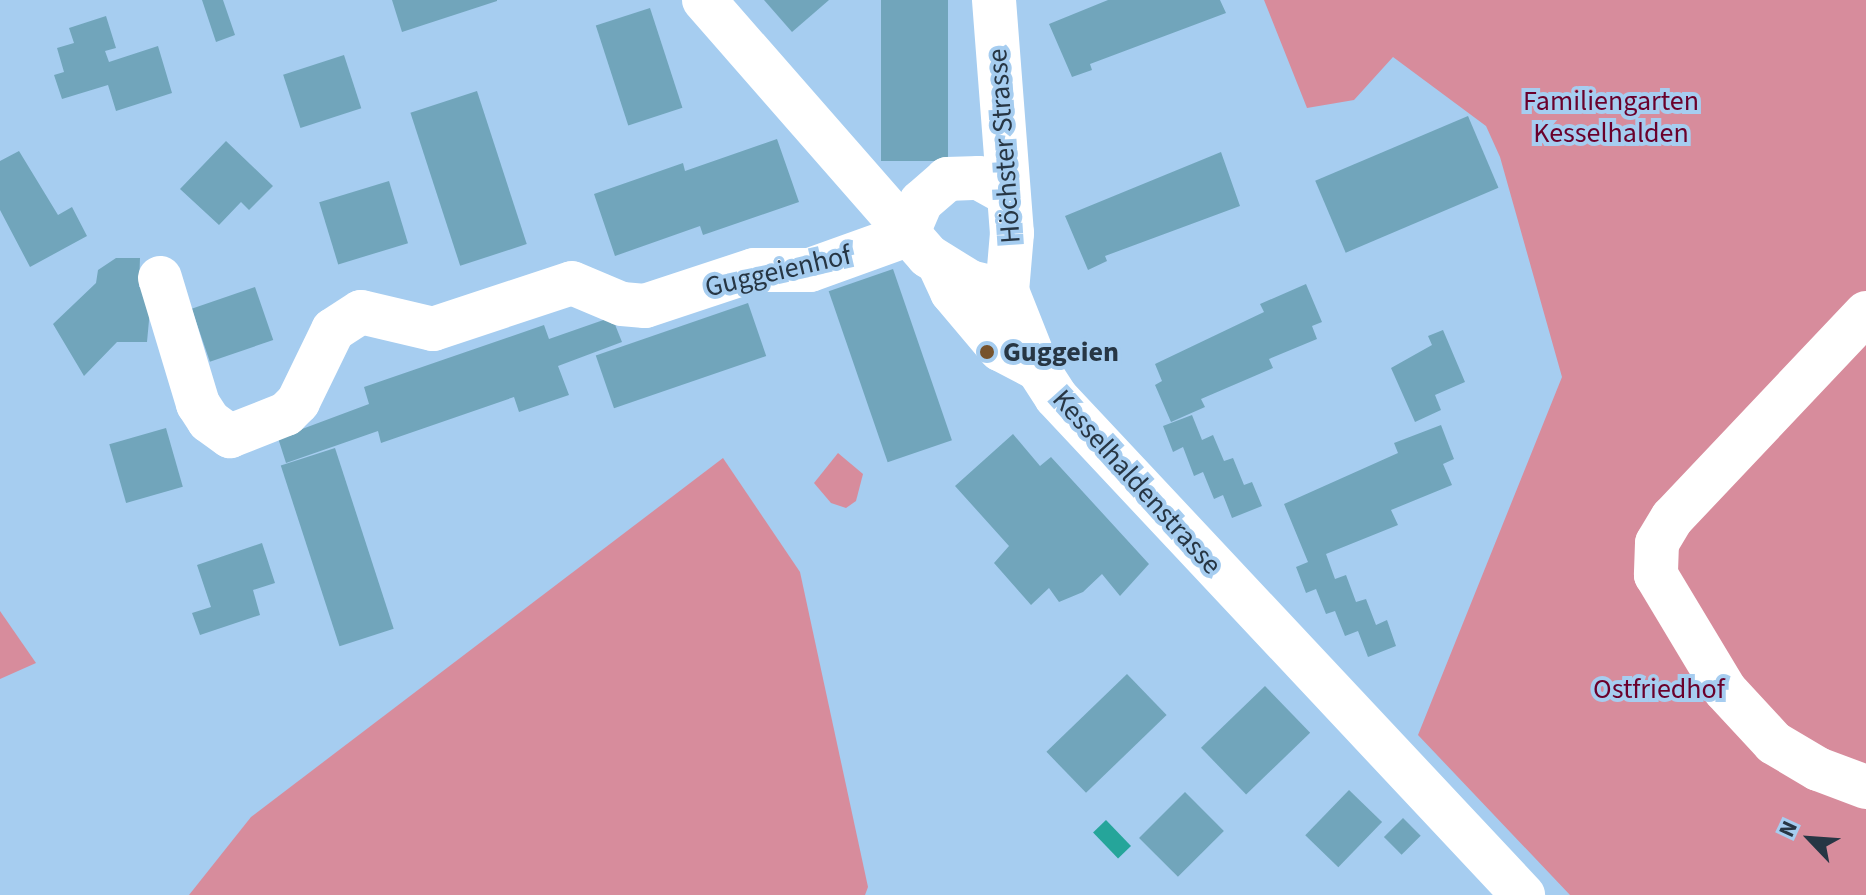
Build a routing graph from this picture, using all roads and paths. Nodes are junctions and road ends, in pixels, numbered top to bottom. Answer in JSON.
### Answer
{"nodes":[{"id":1,"x":704,"y":0,"type":"edge"},
{"id":2,"x":994,"y":0,"type":"edge"},
{"id":3,"x":1008,"y":194,"type":"junction"},
{"id":4,"x":907,"y":235,"type":"junction"},
{"id":5,"x":939,"y":264,"type":"junction"},
{"id":6,"x":160,"y":278,"type":"dead end"},
{"id":7,"x":1007,"y":291,"type":"junction"},
{"id":8,"x":1866,"y":313,"type":"edge"},
{"id":9,"x":1038,"y":369,"type":"junction"},
{"id":10,"x":1866,"y":787,"type":"edge"},
{"id":11,"x":1523,"y":895,"type":"edge"}],
"edges":[{"from":1,"to":4,"type":"street"},
{"from":2,"to":3,"type":"street","name":"Höchster Strasse"},
{"from":3,"to":4,"type":"street"},
{"from":3,"to":7,"type":"street","name":"Höchster Strasse"},
{"from":4,"to":5,"type":"street"},
{"from":4,"to":6,"type":"street","name":"Guggeienhof"},
{"from":5,"to":7,"type":"street"},
{"from":5,"to":9,"type":"street"},
{"from":7,"to":9,"type":"street","name":"Kesselhaldenstrasse"},
{"from":8,"to":10,"type":"street"},
{"from":9,"to":11,"type":"street","name":"Kesselhaldenstrasse"}]}
